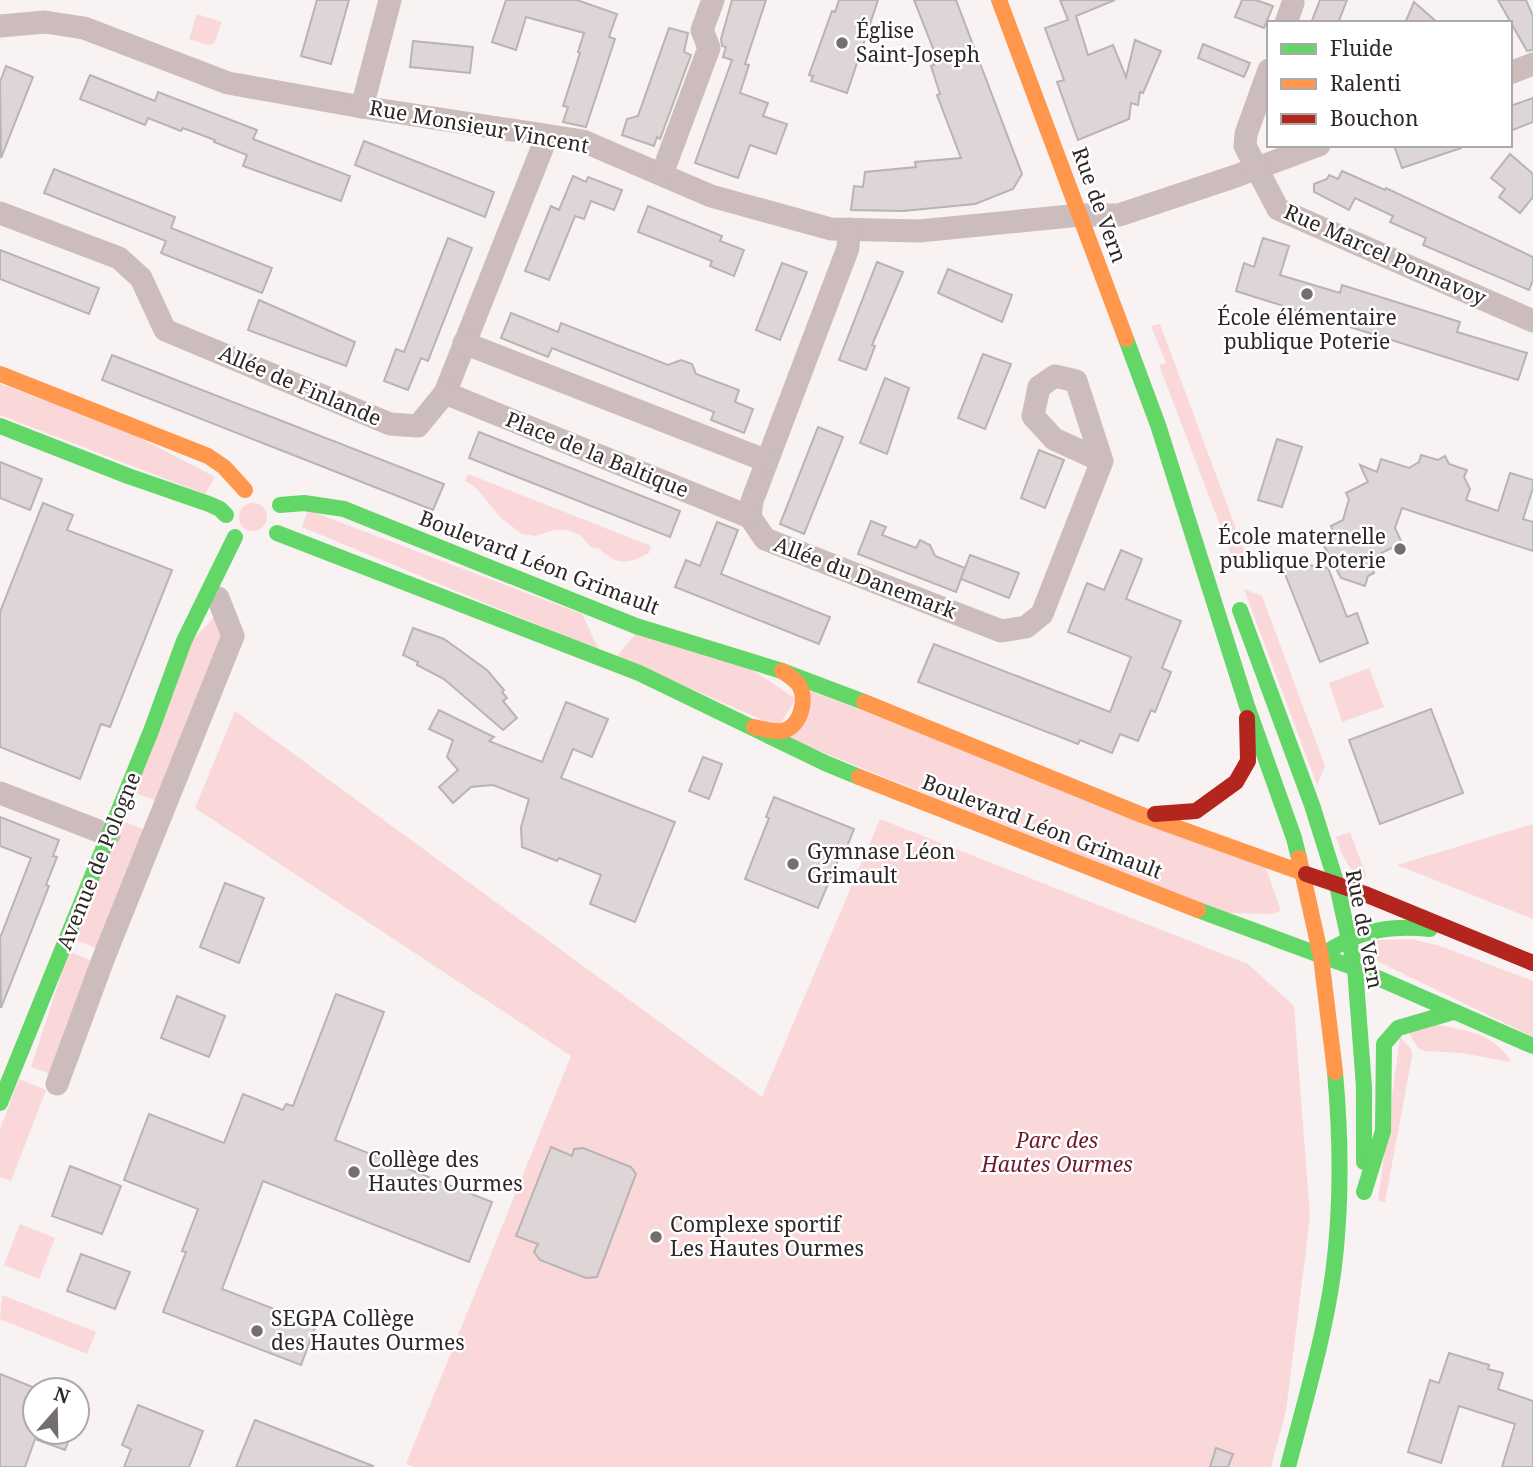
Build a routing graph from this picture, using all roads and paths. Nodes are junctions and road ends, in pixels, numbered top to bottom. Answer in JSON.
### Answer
{"nodes":[{"id":1,"x":390,"y":0,"type":"edge"},
{"id":2,"x":713,"y":0,"type":"edge"},
{"id":3,"x":999,"y":0,"type":"edge"},
{"id":4,"x":0,"y":26,"type":"edge"},
{"id":5,"x":1533,"y":64,"type":"edge"},
{"id":6,"x":1512,"y":72,"type":"edge"},
{"id":7,"x":1267,"y":76,"type":"edge"},
{"id":8,"x":362,"y":107,"type":"junction"},
{"id":9,"x":547,"y":136,"type":"junction"},
{"id":10,"x":1314,"y":147,"type":"edge"},
{"id":11,"x":1257,"y":169,"type":"junction"},
{"id":12,"x":662,"y":174,"type":"junction"},
{"id":13,"x":0,"y":213,"type":"edge"},
{"id":14,"x":1081,"y":215,"type":"junction"},
{"id":15,"x":849,"y":229,"type":"junction"},
{"id":16,"x":1533,"y":321,"type":"edge"},
{"id":17,"x":464,"y":343,"type":"junction"},
{"id":18,"x":0,"y":374,"type":"edge"},
{"id":19,"x":445,"y":393,"type":"junction"},
{"id":20,"x":1158,"y":425,"type":"junction"},
{"id":21,"x":0,"y":426,"type":"edge"},
{"id":22,"x":767,"y":461,"type":"junction"},
{"id":23,"x":1102,"y":461,"type":"dead end"},
{"id":24,"x":264,"y":495,"type":"junction"},
{"id":25,"x":226,"y":515,"type":"junction"},
{"id":26,"x":750,"y":517,"type":"junction"},
{"id":27,"x":277,"y":533,"type":"junction"},
{"id":28,"x":248,"y":541,"type":"junction"},
{"id":29,"x":1215,"y":551,"type":"dead end"},
{"id":30,"x":224,"y":592,"type":"joint"},
{"id":31,"x":1236,"y":600,"type":"dead end"},
{"id":32,"x":195,"y":618,"type":"junction"},
{"id":33,"x":782,"y":671,"type":"junction"},
{"id":34,"x":1247,"y":706,"type":"junction"},
{"id":35,"x":753,"y":726,"type":"junction"},
{"id":36,"x":0,"y":793,"type":"edge"},
{"id":37,"x":1142,"y":815,"type":"junction"},
{"id":38,"x":109,"y":835,"type":"junction"},
{"id":39,"x":1303,"y":873,"type":"junction"},
{"id":40,"x":1337,"y":885,"type":"junction"},
{"id":41,"x":1303,"y":909,"type":"junction"},
{"id":42,"x":1219,"y":918,"type":"junction"},
{"id":43,"x":1280,"y":922,"type":"dead end"},
{"id":44,"x":1457,"y":933,"type":"junction"},
{"id":45,"x":1348,"y":937,"type":"junction"},
{"id":46,"x":1321,"y":957,"type":"junction"},
{"id":47,"x":1533,"y":962,"type":"edge"},
{"id":48,"x":1354,"y":968,"type":"junction"},
{"id":49,"x":1453,"y":1012,"type":"junction"},
{"id":50,"x":1533,"y":1046,"type":"edge"},
{"id":51,"x":57,"y":1084,"type":"dead end"},
{"id":52,"x":0,"y":1103,"type":"edge"},
{"id":53,"x":1288,"y":1464,"type":"edge"},
{"id":54,"x":1308,"y":1467,"type":"edge"}],
"edges":[{"from":1,"to":8,"type":"street"},
{"from":2,"to":12,"type":"street"},
{"from":3,"to":14,"type":"main road","name":"Rue de Vern"},
{"from":4,"to":8,"type":"street","name":"Rue Monsieur Vincent"},
{"from":5,"to":6,"type":"street"},
{"from":7,"to":11,"type":"street","name":"Rue Marcel Ponnavoy"},
{"from":8,"to":9,"type":"street","name":"Rue Monsieur Vincent"},
{"from":9,"to":12,"type":"street","name":"Rue Monsieur Vincent"},
{"from":9,"to":17,"type":"street","name":"Allée de Finlande"},
{"from":10,"to":11,"type":"street","name":"Rue Monsieur Vincent"},
{"from":11,"to":14,"type":"street","name":"Rue Monsieur Vincent"},
{"from":11,"to":16,"type":"street","name":"Rue Marcel Ponnavoy"},
{"from":12,"to":15,"type":"street","name":"Rue Monsieur Vincent"},
{"from":13,"to":19,"type":"street","name":"Allée de Finlande"},
{"from":14,"to":15,"type":"street","name":"Rue Monsieur Vincent"},
{"from":14,"to":20,"type":"main road","name":"Rue de Vern"},
{"from":15,"to":22,"type":"street"},
{"from":17,"to":19,"type":"street","name":"Allée de Finlande"},
{"from":17,"to":22,"type":"street"},
{"from":18,"to":24,"type":"main road"},
{"from":19,"to":26,"type":"street","name":"Place de la Baltique"},
{"from":20,"to":29,"type":"main road","name":"Rue de Vern"},
{"from":20,"to":34,"type":"main road","name":"Rue de Vern"},
{"from":21,"to":25,"type":"main road"},
{"from":22,"to":26,"type":"street"},
{"from":23,"to":26,"type":"street","name":"Allée du Danemark"},
{"from":24,"to":25,"type":"main road"},
{"from":24,"to":27,"type":"main road"},
{"from":24,"to":33,"type":"main road","name":"Boulevard Léon Grimault"},
{"from":25,"to":28,"type":"main road"},
{"from":27,"to":28,"type":"main road"},
{"from":27,"to":35,"type":"main road","name":"Boulevard Léon Grimault"},
{"from":28,"to":32,"type":"main road","name":"Avenue de Pologne"},
{"from":30,"to":32,"type":"main road","name":"Avenue de Pologne"},
{"from":30,"to":51,"type":"street","name":"Avenue de Pologne"},
{"from":31,"to":40,"type":"main road","name":"Rue de Vern"},
{"from":32,"to":38,"type":"main road","name":"Avenue de Pologne"},
{"from":33,"to":35,"type":"main road","name":"Boulevard Léon Grimault"},
{"from":33,"to":37,"type":"main road","name":"Boulevard Léon Grimault"},
{"from":34,"to":37,"type":"main road"},
{"from":34,"to":39,"type":"main road","name":"Rue de Vern"},
{"from":35,"to":42,"type":"main road","name":"Boulevard Léon Grimault"},
{"from":36,"to":38,"type":"street"},
{"from":37,"to":39,"type":"main road","name":"Boulevard Léon Grimault"},
{"from":38,"to":52,"type":"main road","name":"Avenue de Pologne"},
{"from":39,"to":40,"type":"main road","name":"Boulevard Léon Grimault"},
{"from":39,"to":41,"type":"main road","name":"Rue de Vern"},
{"from":40,"to":41,"type":"main road"},
{"from":40,"to":44,"type":"main road","name":"Boulevard Léon Grimault"},
{"from":40,"to":45,"type":"main road","name":"Rue de Vern"},
{"from":41,"to":46,"type":"main road","name":"Rue de Vern"},
{"from":42,"to":43,"type":"main road"},
{"from":42,"to":46,"type":"main road","name":"Boulevard Léon Grimault"},
{"from":44,"to":45,"type":"main road"},
{"from":44,"to":47,"type":"main road"},
{"from":45,"to":46,"type":"main road"},
{"from":45,"to":48,"type":"main road","name":"Rue de Vern"},
{"from":46,"to":48,"type":"main road","name":"Boulevard Léon Grimault"},
{"from":46,"to":53,"type":"main road","name":"Rue de Vern"},
{"from":48,"to":49,"type":"main road","name":"Boulevard Léon Grimault"},
{"from":48,"to":49,"type":"main road","name":"Rue de Vern"},
{"from":49,"to":50,"type":"main road","name":"Boulevard Léon Grimault"},
{"from":53,"to":54,"type":"main road","name":"Rue de Vern"}]}
